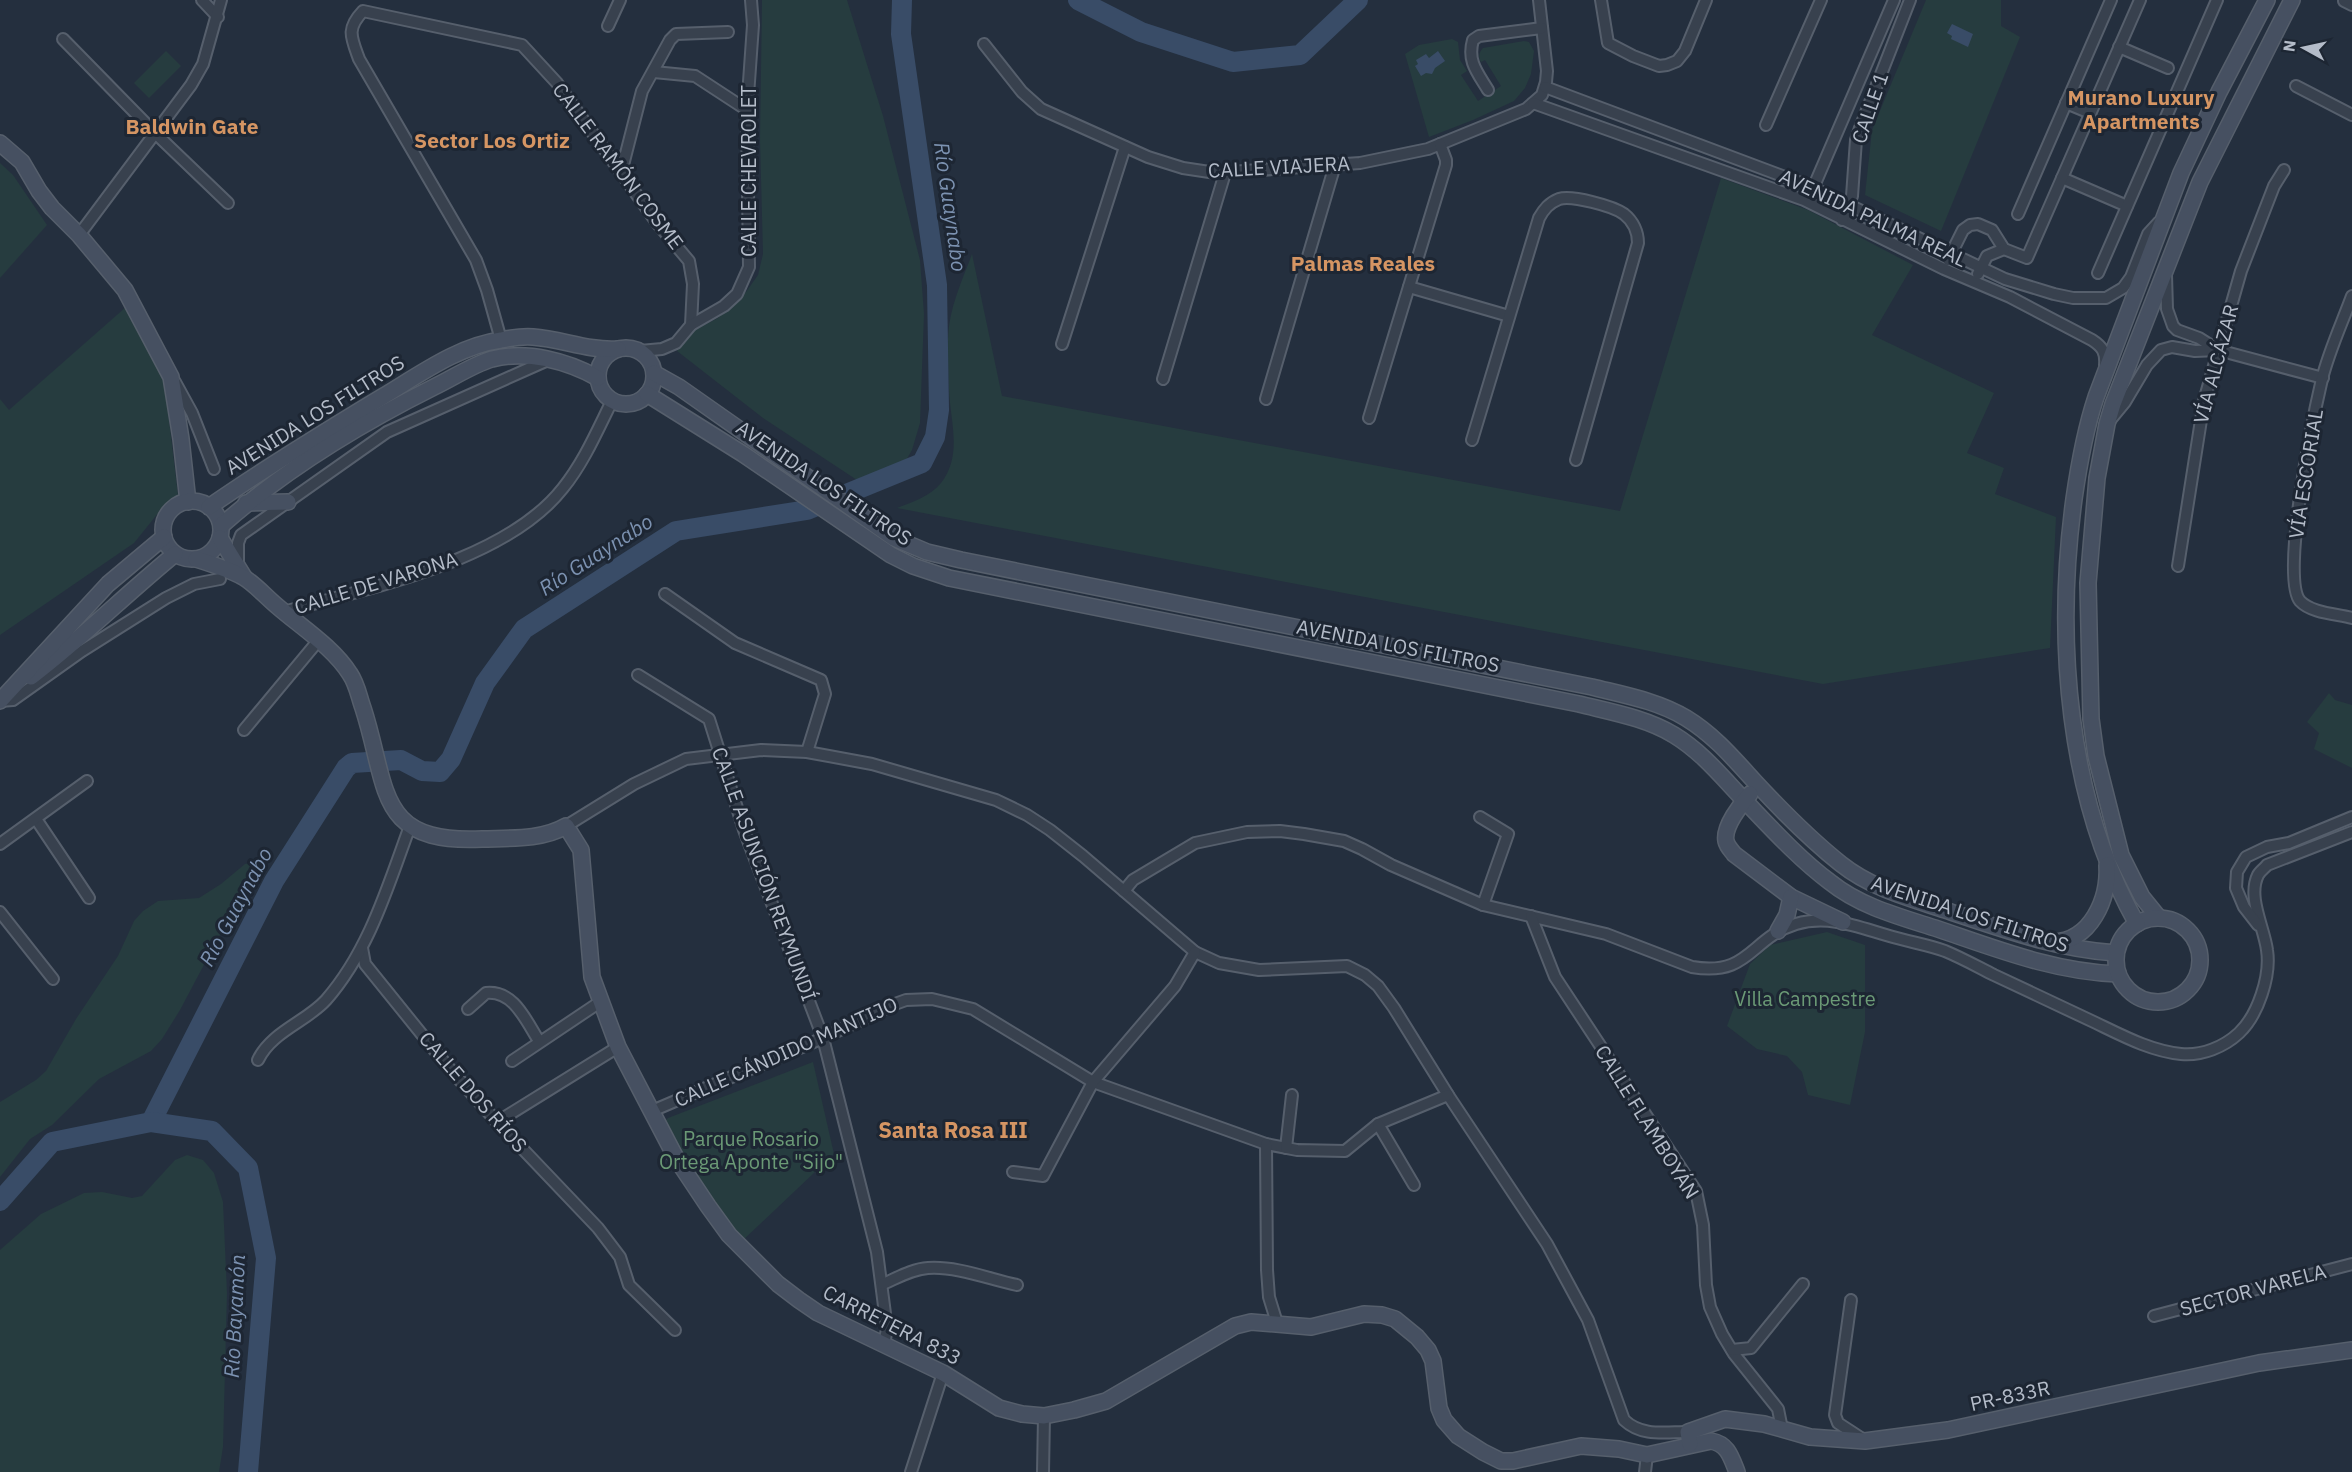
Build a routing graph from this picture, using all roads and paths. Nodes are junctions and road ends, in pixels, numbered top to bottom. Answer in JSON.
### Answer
{"nodes":[{"id":1,"x":202,"y":0,"type":"edge"},
{"id":2,"x":221,"y":0,"type":"edge"},
{"id":3,"x":620,"y":0,"type":"edge"},
{"id":4,"x":751,"y":0,"type":"edge"},
{"id":5,"x":1539,"y":0,"type":"edge"},
{"id":6,"x":1601,"y":0,"type":"edge"},
{"id":7,"x":1706,"y":0,"type":"edge"},
{"id":8,"x":1821,"y":0,"type":"edge"},
{"id":9,"x":1894,"y":0,"type":"edge"},
{"id":10,"x":1910,"y":0,"type":"edge"},
{"id":11,"x":2111,"y":0,"type":"edge"},
{"id":12,"x":2140,"y":0,"type":"edge"},
{"id":13,"x":2217,"y":0,"type":"edge"},
{"id":14,"x":2266,"y":0,"type":"edge"},
{"id":15,"x":2292,"y":0,"type":"edge"},
{"id":16,"x":218,"y":17,"type":"junction"},
{"id":17,"x":608,"y":26,"type":"dead end"},
{"id":18,"x":1542,"y":28,"type":"junction"},
{"id":19,"x":728,"y":32,"type":"dead end"},
{"id":20,"x":63,"y":39,"type":"dead end"},
{"id":21,"x":984,"y":44,"type":"dead end"},
{"id":22,"x":2119,"y":47,"type":"junction"},
{"id":23,"x":2168,"y":68,"type":"dead end"},
{"id":24,"x":654,"y":72,"type":"junction"},
{"id":25,"x":2296,"y":86,"type":"dead end"},
{"id":26,"x":1545,"y":87,"type":"junction"},
{"id":27,"x":1488,"y":90,"type":"dead end"},
{"id":28,"x":2066,"y":103,"type":"junction"},
{"id":29,"x":1533,"y":104,"type":"junction"},
{"id":30,"x":747,"y":110,"type":"junction"},
{"id":31,"x":2090,"y":113,"type":"junction"},
{"id":32,"x":2352,"y":115,"type":"edge"},
{"id":33,"x":1766,"y":125,"type":"dead end"},
{"id":34,"x":155,"y":133,"type":"junction"},
{"id":35,"x":0,"y":143,"type":"edge"},
{"id":36,"x":1440,"y":144,"type":"junction"},
{"id":37,"x":1125,"y":147,"type":"junction"},
{"id":38,"x":1335,"y":165,"type":"junction"},
{"id":39,"x":2284,"y":170,"type":"dead end"},
{"id":40,"x":621,"y":173,"type":"junction"},
{"id":41,"x":1225,"y":173,"type":"junction"},
{"id":42,"x":2062,"y":178,"type":"junction"},
{"id":43,"x":1813,"y":188,"type":"junction"},
{"id":44,"x":1807,"y":202,"type":"junction"},
{"id":45,"x":228,"y":203,"type":"dead end"},
{"id":46,"x":1849,"y":204,"type":"junction"},
{"id":47,"x":2127,"y":206,"type":"junction"},
{"id":48,"x":2018,"y":214,"type":"dead end"},
{"id":49,"x":2165,"y":214,"type":"junction"},
{"id":50,"x":1842,"y":220,"type":"junction"},
{"id":51,"x":79,"y":235,"type":"junction"},
{"id":52,"x":2004,"y":249,"type":"junction"},
{"id":53,"x":1951,"y":254,"type":"junction"},
{"id":54,"x":1944,"y":268,"type":"junction"},
{"id":55,"x":1981,"y":268,"type":"junction"},
{"id":56,"x":2165,"y":269,"type":"junction"},
{"id":57,"x":2098,"y":273,"type":"dead end"},
{"id":58,"x":1974,"y":282,"type":"junction"},
{"id":59,"x":1409,"y":287,"type":"junction"},
{"id":60,"x":2352,"y":296,"type":"edge"},
{"id":61,"x":1509,"y":316,"type":"junction"},
{"id":62,"x":691,"y":325,"type":"junction"},
{"id":63,"x":501,"y":340,"type":"junction"},
{"id":64,"x":1062,"y":344,"type":"dead end"},
{"id":65,"x":618,"y":348,"type":"junction"},
{"id":66,"x":2218,"y":350,"type":"junction"},
{"id":67,"x":640,"y":351,"type":"junction"},
{"id":68,"x":548,"y":359,"type":"junction"},
{"id":69,"x":654,"y":373,"type":"junction"},
{"id":70,"x":2105,"y":374,"type":"junction"},
{"id":71,"x":171,"y":377,"type":"junction"},
{"id":72,"x":598,"y":378,"type":"junction"},
{"id":73,"x":2322,"y":378,"type":"junction"},
{"id":74,"x":1163,"y":379,"type":"dead end"},
{"id":75,"x":647,"y":394,"type":"junction"},
{"id":76,"x":1266,"y":399,"type":"dead end"},
{"id":77,"x":612,"y":401,"type":"junction"},
{"id":78,"x":1370,"y":418,"type":"dead end"},
{"id":79,"x":2107,"y":424,"type":"junction"},
{"id":80,"x":1472,"y":440,"type":"dead end"},
{"id":81,"x":1576,"y":460,"type":"dead end"},
{"id":82,"x":214,"y":469,"type":"dead end"},
{"id":83,"x":188,"y":502,"type":"junction"},
{"id":84,"x":288,"y":502,"type":"junction"},
{"id":85,"x":246,"y":503,"type":"junction"},
{"id":86,"x":209,"y":507,"type":"junction"},
{"id":87,"x":220,"y":532,"type":"junction"},
{"id":88,"x":164,"y":537,"type":"junction"},
{"id":89,"x":175,"y":554,"type":"junction"},
{"id":90,"x":196,"y":559,"type":"junction"},
{"id":91,"x":2178,"y":566,"type":"dead end"},
{"id":92,"x":241,"y":572,"type":"junction"},
{"id":93,"x":220,"y":579,"type":"dead end"},
{"id":94,"x":665,"y":594,"type":"dead end"},
{"id":95,"x":284,"y":612,"type":"junction"},
{"id":96,"x":2352,"y":618,"type":"edge"},
{"id":97,"x":318,"y":640,"type":"junction"},
{"id":98,"x":638,"y":675,"type":"dead end"},
{"id":99,"x":0,"y":701,"type":"edge"},
{"id":100,"x":244,"y":730,"type":"dead end"},
{"id":101,"x":807,"y":752,"type":"junction"},
{"id":102,"x":721,"y":755,"type":"junction"},
{"id":103,"x":87,"y":781,"type":"dead end"},
{"id":104,"x":1758,"y":785,"type":"junction"},
{"id":105,"x":1744,"y":801,"type":"junction"},
{"id":106,"x":1480,"y":817,"type":"dead end"},
{"id":107,"x":2352,"y":817,"type":"edge"},
{"id":108,"x":36,"y":819,"type":"junction"},
{"id":109,"x":410,"y":826,"type":"junction"},
{"id":110,"x":566,"y":826,"type":"junction"},
{"id":111,"x":2352,"y":832,"type":"edge"},
{"id":112,"x":0,"y":844,"type":"edge"},
{"id":113,"x":2105,"y":857,"type":"junction"},
{"id":114,"x":1124,"y":891,"type":"junction"},
{"id":115,"x":1791,"y":897,"type":"junction"},
{"id":116,"x":88,"y":898,"type":"dead end"},
{"id":117,"x":1483,"y":905,"type":"junction"},
{"id":118,"x":0,"y":912,"type":"edge"},
{"id":119,"x":1531,"y":916,"type":"junction"},
{"id":120,"x":2159,"y":918,"type":"junction"},
{"id":121,"x":1843,"y":922,"type":"junction"},
{"id":122,"x":2137,"y":924,"type":"junction"},
{"id":123,"x":2262,"y":930,"type":"junction"},
{"id":124,"x":1778,"y":932,"type":"junction"},
{"id":125,"x":2047,"y":942,"type":"junction"},
{"id":126,"x":362,"y":948,"type":"junction"},
{"id":127,"x":1195,"y":952,"type":"junction"},
{"id":128,"x":2116,"y":952,"type":"junction"},
{"id":129,"x":2118,"y":974,"type":"junction"},
{"id":130,"x":53,"y":979,"type":"dead end"},
{"id":131,"x":600,"y":1002,"type":"junction"},
{"id":132,"x":468,"y":1009,"type":"dead end"},
{"id":133,"x":823,"y":1038,"type":"junction"},
{"id":134,"x":539,"y":1041,"type":"junction"},
{"id":135,"x":618,"y":1047,"type":"junction"},
{"id":136,"x":258,"y":1060,"type":"dead end"},
{"id":137,"x":512,"y":1061,"type":"dead end"},
{"id":138,"x":1093,"y":1082,"type":"junction"},
{"id":139,"x":1292,"y":1095,"type":"dead end"},
{"id":140,"x":1448,"y":1095,"type":"junction"},
{"id":141,"x":652,"y":1111,"type":"junction"},
{"id":142,"x":497,"y":1122,"type":"junction"},
{"id":143,"x":1378,"y":1124,"type":"junction"},
{"id":144,"x":1266,"y":1144,"type":"junction"},
{"id":145,"x":1286,"y":1148,"type":"junction"},
{"id":146,"x":1013,"y":1172,"type":"dead end"},
{"id":147,"x":1414,"y":1185,"type":"dead end"},
{"id":148,"x":2352,"y":1264,"type":"edge"},
{"id":149,"x":883,"y":1284,"type":"junction"},
{"id":150,"x":1803,"y":1284,"type":"dead end"},
{"id":151,"x":1017,"y":1285,"type":"dead end"},
{"id":152,"x":1851,"y":1300,"type":"dead end"},
{"id":153,"x":2154,"y":1316,"type":"dead end"},
{"id":154,"x":1277,"y":1323,"type":"junction"},
{"id":155,"x":675,"y":1330,"type":"dead end"},
{"id":156,"x":884,"y":1344,"type":"junction"},
{"id":157,"x":1732,"y":1350,"type":"junction"},
{"id":158,"x":2352,"y":1350,"type":"edge"},
{"id":159,"x":943,"y":1373,"type":"junction"},
{"id":160,"x":1044,"y":1416,"type":"junction"},
{"id":161,"x":1782,"y":1429,"type":"junction"},
{"id":162,"x":1689,"y":1438,"type":"junction"},
{"id":163,"x":1865,"y":1441,"type":"junction"},
{"id":164,"x":1647,"y":1455,"type":"junction"},
{"id":165,"x":911,"y":1472,"type":"edge"},
{"id":166,"x":1043,"y":1472,"type":"edge"},
{"id":167,"x":1644,"y":1472,"type":"edge"},
{"id":168,"x":1737,"y":1472,"type":"edge"}],
"edges":[{"from":1,"to":16,"type":"street"},
{"from":2,"to":16,"type":"street"},
{"from":3,"to":17,"type":"street"},
{"from":4,"to":30,"type":"street","name":"CALLE CHEVROLET"},
{"from":5,"to":18,"type":"street"},
{"from":6,"to":7,"type":"street"},
{"from":8,"to":33,"type":"street"},
{"from":9,"to":43,"type":"street","name":"CALLE 1"},
{"from":10,"to":46,"type":"street","name":"CALLE 1"},
{"from":11,"to":28,"type":"street"},
{"from":12,"to":22,"type":"street"},
{"from":13,"to":47,"type":"street"},
{"from":14,"to":49,"type":"main road"},
{"from":15,"to":56,"type":"main road"},
{"from":16,"to":34,"type":"street"},
{"from":18,"to":26,"type":"street"},
{"from":18,"to":27,"type":"street"},
{"from":19,"to":24,"type":"street"},
{"from":20,"to":34,"type":"street"},
{"from":21,"to":37,"type":"street","name":"CALLE VIAJERA"},
{"from":22,"to":23,"type":"street"},
{"from":22,"to":31,"type":"street"},
{"from":24,"to":30,"type":"street"},
{"from":24,"to":40,"type":"street"},
{"from":25,"to":32,"type":"street"},
{"from":26,"to":29,"type":"street"},
{"from":26,"to":43,"type":"street","name":"AVENIDA PALMA REAL"},
{"from":28,"to":31,"type":"street"},
{"from":28,"to":48,"type":"street"},
{"from":29,"to":36,"type":"street","name":"CALLE VIAJERA"},
{"from":29,"to":44,"type":"street","name":"AVENIDA PALMA REAL"},
{"from":30,"to":62,"type":"street","name":"CALLE CHEVROLET"},
{"from":31,"to":42,"type":"street"},
{"from":34,"to":45,"type":"street"},
{"from":34,"to":51,"type":"street"},
{"from":35,"to":51,"type":"main road"},
{"from":36,"to":38,"type":"street","name":"CALLE VIAJERA"},
{"from":36,"to":59,"type":"street"},
{"from":37,"to":41,"type":"street","name":"CALLE VIAJERA"},
{"from":37,"to":64,"type":"street"},
{"from":38,"to":41,"type":"street","name":"CALLE VIAJERA"},
{"from":38,"to":76,"type":"street"},
{"from":39,"to":66,"type":"street","name":"VÍA ALCÁZAR"},
{"from":40,"to":62,"type":"street","name":"CALLE RAMÓN COSME"},
{"from":40,"to":63,"type":"street","name":"CALLE RAMÓN COSME"},
{"from":41,"to":74,"type":"street"},
{"from":42,"to":47,"type":"street"},
{"from":42,"to":52,"type":"street"},
{"from":43,"to":44,"type":"street","name":"CALLE 1"},
{"from":43,"to":46,"type":"street","name":"AVENIDA PALMA REAL"},
{"from":44,"to":50,"type":"street","name":"AVENIDA PALMA REAL"},
{"from":46,"to":50,"type":"street","name":"CALLE 1"},
{"from":46,"to":53,"type":"street","name":"AVENIDA PALMA REAL"},
{"from":47,"to":57,"type":"street"},
{"from":49,"to":55,"type":"street","name":"AVENIDA PALMA REAL"},
{"from":49,"to":70,"type":"main road"},
{"from":50,"to":54,"type":"street","name":"AVENIDA PALMA REAL"},
{"from":51,"to":71,"type":"main road"},
{"from":52,"to":53,"type":"street"},
{"from":52,"to":55,"type":"street"},
{"from":53,"to":54,"type":"street"},
{"from":53,"to":55,"type":"street","name":"AVENIDA PALMA REAL"},
{"from":54,"to":58,"type":"street","name":"AVENIDA PALMA REAL"},
{"from":55,"to":58,"type":"street"},
{"from":56,"to":66,"type":"street"},
{"from":56,"to":79,"type":"main road"},
{"from":58,"to":70,"type":"street","name":"AVENIDA PALMA REAL"},
{"from":59,"to":61,"type":"street"},
{"from":59,"to":78,"type":"street"},
{"from":60,"to":73,"type":"street","name":"VÍA ESCORIAL"},
{"from":61,"to":80,"type":"street"},
{"from":61,"to":81,"type":"street"},
{"from":62,"to":67,"type":"street","name":"CALLE CHEVROLET"},
{"from":63,"to":65,"type":"main road","name":"AVENIDA LOS FILTROS"},
{"from":63,"to":86,"type":"main road","name":"AVENIDA LOS FILTROS"},
{"from":65,"to":67,"type":"main road"},
{"from":65,"to":72,"type":"main road"},
{"from":66,"to":73,"type":"street"},
{"from":66,"to":79,"type":"street"},
{"from":66,"to":91,"type":"street","name":"VÍA ALCÁZAR"},
{"from":67,"to":69,"type":"main road"},
{"from":68,"to":72,"type":"main road","name":"AVENIDA LOS FILTROS"},
{"from":68,"to":84,"type":"street"},
{"from":68,"to":85,"type":"main road","name":"AVENIDA LOS FILTROS"},
{"from":69,"to":75,"type":"main road"},
{"from":69,"to":104,"type":"main road","name":"AVENIDA LOS FILTROS"},
{"from":70,"to":113,"type":"main road"},
{"from":71,"to":82,"type":"street"},
{"from":71,"to":83,"type":"main road"},
{"from":72,"to":77,"type":"main road"},
{"from":73,"to":96,"type":"street","name":"VÍA ESCORIAL"},
{"from":75,"to":77,"type":"main road"},
{"from":75,"to":105,"type":"main road","name":"AVENIDA LOS FILTROS"},
{"from":77,"to":95,"type":"street","name":"CALLE DE VARONA"},
{"from":79,"to":120,"type":"main road"},
{"from":83,"to":86,"type":"main road"},
{"from":83,"to":88,"type":"main road"},
{"from":84,"to":85,"type":"main road"},
{"from":84,"to":92,"type":"street"},
{"from":85,"to":87,"type":"main road","name":"AVENIDA LOS FILTROS"},
{"from":86,"to":87,"type":"main road"},
{"from":87,"to":90,"type":"main road"},
{"from":87,"to":92,"type":"main road"},
{"from":88,"to":89,"type":"main road"},
{"from":88,"to":99,"type":"main road"},
{"from":89,"to":90,"type":"main road"},
{"from":89,"to":99,"type":"main road"},
{"from":90,"to":92,"type":"main road"},
{"from":92,"to":95,"type":"main road"},
{"from":93,"to":99,"type":"street"},
{"from":94,"to":101,"type":"street"},
{"from":95,"to":97,"type":"main road"},
{"from":97,"to":100,"type":"street"},
{"from":97,"to":109,"type":"main road"},
{"from":98,"to":102,"type":"street","name":"CALLE ASUNCIÓN REYMUNDÍ"},
{"from":101,"to":102,"type":"street"},
{"from":101,"to":114,"type":"street"},
{"from":102,"to":110,"type":"street"},
{"from":102,"to":133,"type":"street","name":"CALLE ASUNCIÓN REYMUNDÍ"},
{"from":103,"to":108,"type":"street"},
{"from":104,"to":105,"type":"main road"},
{"from":104,"to":125,"type":"main road","name":"AVENIDA LOS FILTROS"},
{"from":105,"to":115,"type":"main road"},
{"from":105,"to":129,"type":"main road","name":"AVENIDA LOS FILTROS"},
{"from":106,"to":117,"type":"street"},
{"from":107,"to":123,"type":"street"},
{"from":108,"to":112,"type":"street"},
{"from":108,"to":116,"type":"street"},
{"from":109,"to":110,"type":"main road"},
{"from":109,"to":126,"type":"street"},
{"from":110,"to":131,"type":"main road","name":"CARRETERA 833"},
{"from":111,"to":123,"type":"street"},
{"from":113,"to":122,"type":"main road"},
{"from":113,"to":125,"type":"main road"},
{"from":114,"to":117,"type":"street"},
{"from":114,"to":127,"type":"street"},
{"from":115,"to":121,"type":"main road"},
{"from":115,"to":124,"type":"main road"},
{"from":117,"to":119,"type":"street"},
{"from":118,"to":130,"type":"street"},
{"from":119,"to":124,"type":"street"},
{"from":119,"to":157,"type":"street","name":"CALLE FLAMBOYÁN"},
{"from":120,"to":122,"type":"main road"},
{"from":120,"to":129,"type":"main road"},
{"from":121,"to":123,"type":"street"},
{"from":121,"to":124,"type":"street"},
{"from":122,"to":128,"type":"main road"},
{"from":125,"to":128,"type":"main road","name":"AVENIDA LOS FILTROS"},
{"from":126,"to":136,"type":"street"},
{"from":126,"to":142,"type":"street","name":"CALLE DOS RÍOS"},
{"from":127,"to":138,"type":"street"},
{"from":127,"to":140,"type":"street"},
{"from":128,"to":129,"type":"main road"},
{"from":131,"to":134,"type":"street"},
{"from":131,"to":135,"type":"main road","name":"CARRETERA 833"},
{"from":132,"to":134,"type":"street"},
{"from":133,"to":138,"type":"street","name":"CALLE CÁNDIDO MANTIJO"},
{"from":133,"to":141,"type":"street","name":"CALLE CÁNDIDO MANTIJO"},
{"from":133,"to":149,"type":"street","name":"CALLE ASUNCIÓN REYMUNDÍ"},
{"from":134,"to":137,"type":"street"},
{"from":135,"to":141,"type":"main road","name":"CARRETERA 833"},
{"from":135,"to":142,"type":"street"},
{"from":138,"to":144,"type":"street","name":"CALLE CÁNDIDO MANTIJO"},
{"from":138,"to":146,"type":"street"},
{"from":139,"to":145,"type":"street"},
{"from":140,"to":143,"type":"street","name":"CALLE CÁNDIDO MANTIJO"},
{"from":140,"to":162,"type":"street"},
{"from":141,"to":156,"type":"main road","name":"CARRETERA 833"},
{"from":142,"to":155,"type":"street","name":"CALLE DOS RÍOS"},
{"from":143,"to":145,"type":"street","name":"CALLE CÁNDIDO MANTIJO"},
{"from":143,"to":147,"type":"street"},
{"from":144,"to":145,"type":"street","name":"CALLE CÁNDIDO MANTIJO"},
{"from":144,"to":154,"type":"street"},
{"from":148,"to":153,"type":"street","name":"SECTOR VARELA"},
{"from":149,"to":151,"type":"street"},
{"from":149,"to":156,"type":"street","name":"CALLE ASUNCIÓN REYMUNDÍ"},
{"from":150,"to":157,"type":"street"},
{"from":152,"to":163,"type":"street"},
{"from":154,"to":160,"type":"main road","name":"CARRETERA 833"},
{"from":154,"to":164,"type":"main road","name":"CARRETERA 833"},
{"from":156,"to":159,"type":"main road","name":"CARRETERA 833"},
{"from":157,"to":161,"type":"street","name":"CALLE FLAMBOYÁN"},
{"from":158,"to":163,"type":"main road","name":"PR-833R","number":"PR-833R"},
{"from":159,"to":160,"type":"main road","name":"CARRETERA 833"},
{"from":159,"to":165,"type":"street"},
{"from":160,"to":166,"type":"street"},
{"from":161,"to":162,"type":"main road","name":"PR-833R","number":"PR-833R"},
{"from":161,"to":163,"type":"main road","name":"PR-833R","number":"PR-833R"},
{"from":162,"to":164,"type":"main road","name":"CARRETERA 833"},
{"from":162,"to":168,"type":"main road","name":"CARRETERA 833"},
{"from":164,"to":167,"type":"street"}]}
